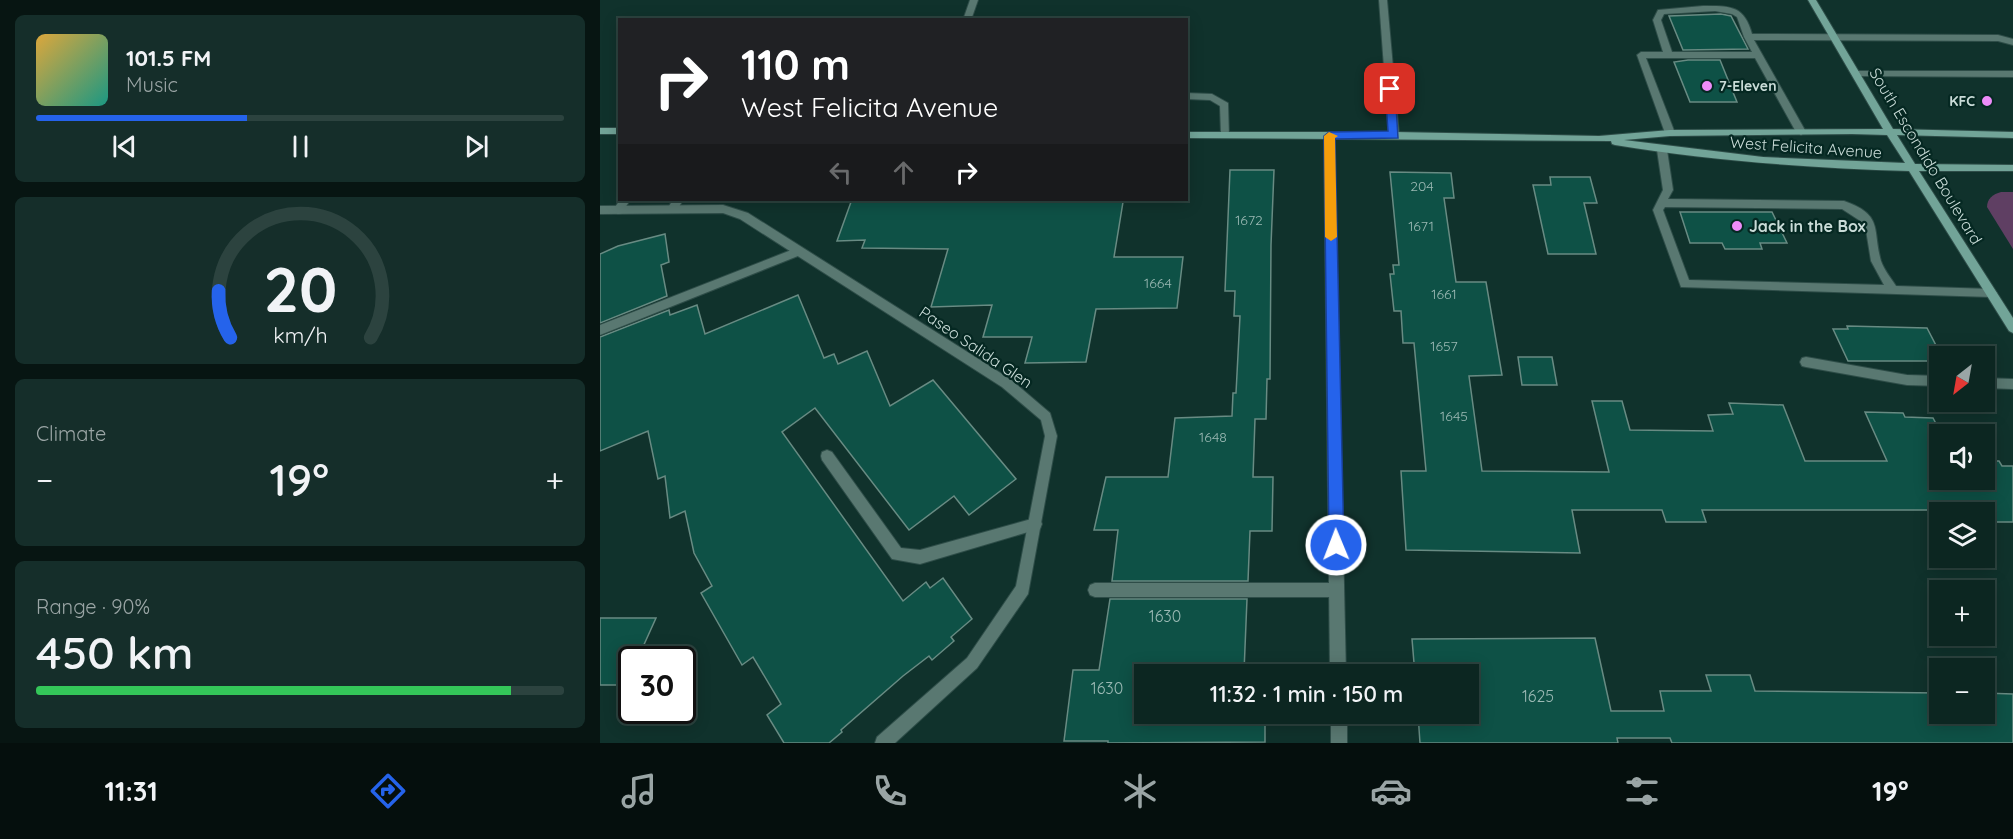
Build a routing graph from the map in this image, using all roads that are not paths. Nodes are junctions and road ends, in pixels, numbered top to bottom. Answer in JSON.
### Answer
{"nodes":[{"id":1,"x":975,"y":0,"type":"edge"},
{"id":2,"x":1383,"y":0,"type":"edge"},
{"id":3,"x":1812,"y":0,"type":"edge"},
{"id":4,"x":968,"y":18,"type":"edge"},
{"id":5,"x":1748,"y":37,"type":"junction"},
{"id":6,"x":1835,"y":37,"type":"junction"},
{"id":7,"x":2013,"y":42,"type":"edge"},
{"id":8,"x":1668,"y":55,"type":"junction"},
{"id":9,"x":1756,"y":55,"type":"junction"},
{"id":10,"x":1857,"y":74,"type":"junction"},
{"id":11,"x":2013,"y":74,"type":"edge"},
{"id":12,"x":1188,"y":96,"type":"edge"},
{"id":13,"x":600,"y":131,"type":"edge"},
{"id":14,"x":618,"y":131,"type":"edge"},
{"id":15,"x":1801,"y":132,"type":"junction"},
{"id":16,"x":1890,"y":132,"type":"junction"},
{"id":17,"x":1670,"y":133,"type":"junction"},
{"id":18,"x":1188,"y":135,"type":"edge"},
{"id":19,"x":1226,"y":135,"type":"junction"},
{"id":20,"x":1394,"y":135,"type":"junction"},
{"id":21,"x":2013,"y":135,"type":"edge"},
{"id":22,"x":1329,"y":136,"type":"junction"},
{"id":23,"x":1599,"y":140,"type":"junction"},
{"id":24,"x":1662,"y":150,"type":"junction"},
{"id":25,"x":1913,"y":168,"type":"junction"},
{"id":26,"x":2013,"y":168,"type":"edge"},
{"id":27,"x":1662,"y":202,"type":"junction"},
{"id":28,"x":675,"y":204,"type":"edge"},
{"id":29,"x":621,"y":205,"type":"edge"},
{"id":30,"x":600,"y":210,"type":"edge"},
{"id":31,"x":799,"y":251,"type":"junction"},
{"id":32,"x":1893,"y":290,"type":"junction"},
{"id":33,"x":1991,"y":293,"type":"junction"},
{"id":34,"x":2013,"y":328,"type":"edge"},
{"id":35,"x":600,"y":330,"type":"edge"},
{"id":36,"x":1806,"y":362,"type":"dead end"},
{"id":37,"x":1929,"y":381,"type":"edge"},
{"id":38,"x":1995,"y":383,"type":"edge"},
{"id":39,"x":2013,"y":384,"type":"edge"},
{"id":40,"x":827,"y":456,"type":"dead end"},
{"id":41,"x":1035,"y":524,"type":"junction"},
{"id":42,"x":1095,"y":590,"type":"dead end"},
{"id":43,"x":1337,"y":590,"type":"junction"},
{"id":44,"x":1338,"y":664,"type":"edge"},
{"id":45,"x":1339,"y":724,"type":"edge"},
{"id":46,"x":883,"y":743,"type":"edge"},
{"id":47,"x":1339,"y":743,"type":"edge"}],
"edges":[{"from":1,"to":4,"type":"street"},
{"from":2,"to":20,"type":"street"},
{"from":3,"to":6,"type":"main road","name":"South Escondido Boulevard"},
{"from":5,"to":6,"type":"street"},
{"from":5,"to":8,"type":"street"},
{"from":5,"to":9,"type":"street"},
{"from":6,"to":7,"type":"street"},
{"from":6,"to":10,"type":"main road","name":"South Escondido Boulevard"},
{"from":8,"to":9,"type":"street"},
{"from":8,"to":17,"type":"street"},
{"from":9,"to":15,"type":"street"},
{"from":10,"to":11,"type":"street"},
{"from":10,"to":16,"type":"main road","name":"South Escondido Boulevard"},
{"from":12,"to":19,"type":"street"},
{"from":13,"to":14,"type":"main road"},
{"from":15,"to":16,"type":"main road","name":"West Felicita Avenue"},
{"from":15,"to":17,"type":"main road","name":"West Felicita Avenue"},
{"from":16,"to":21,"type":"main road","name":"West Felicita Avenue"},
{"from":16,"to":25,"type":"main road","name":"South Escondido Boulevard"},
{"from":17,"to":23,"type":"main road","name":"West Felicita Avenue"},
{"from":18,"to":19,"type":"main road","name":"West Felicita Avenue"},
{"from":19,"to":22,"type":"main road","name":"West Felicita Avenue"},
{"from":20,"to":22,"type":"main road","name":"West Felicita Avenue"},
{"from":20,"to":23,"type":"main road","name":"West Felicita Avenue"},
{"from":22,"to":43,"type":"street"},
{"from":23,"to":24,"type":"main road","name":"West Felicita Avenue"},
{"from":24,"to":25,"type":"main road","name":"West Felicita Avenue"},
{"from":24,"to":27,"type":"street"},
{"from":25,"to":26,"type":"main road","name":"West Felicita Avenue"},
{"from":25,"to":33,"type":"main road","name":"South Escondido Boulevard"},
{"from":27,"to":32,"type":"street"},
{"from":27,"to":32,"type":"street"},
{"from":28,"to":29,"type":"street","name":"Paseo Salida Glen"},
{"from":28,"to":31,"type":"street","name":"Paseo Salida Glen"},
{"from":29,"to":30,"type":"street","name":"Paseo Salida Glen"},
{"from":31,"to":35,"type":"street"},
{"from":31,"to":41,"type":"street","name":"Paseo Salida Glen"},
{"from":32,"to":33,"type":"street"},
{"from":33,"to":34,"type":"main road","name":"South Escondido Boulevard"},
{"from":36,"to":37,"type":"street"},
{"from":38,"to":39,"type":"street"},
{"from":40,"to":41,"type":"street"},
{"from":41,"to":46,"type":"street","name":"Paseo Salida Glen"},
{"from":42,"to":43,"type":"street"},
{"from":43,"to":44,"type":"street"},
{"from":45,"to":47,"type":"street"}]}
